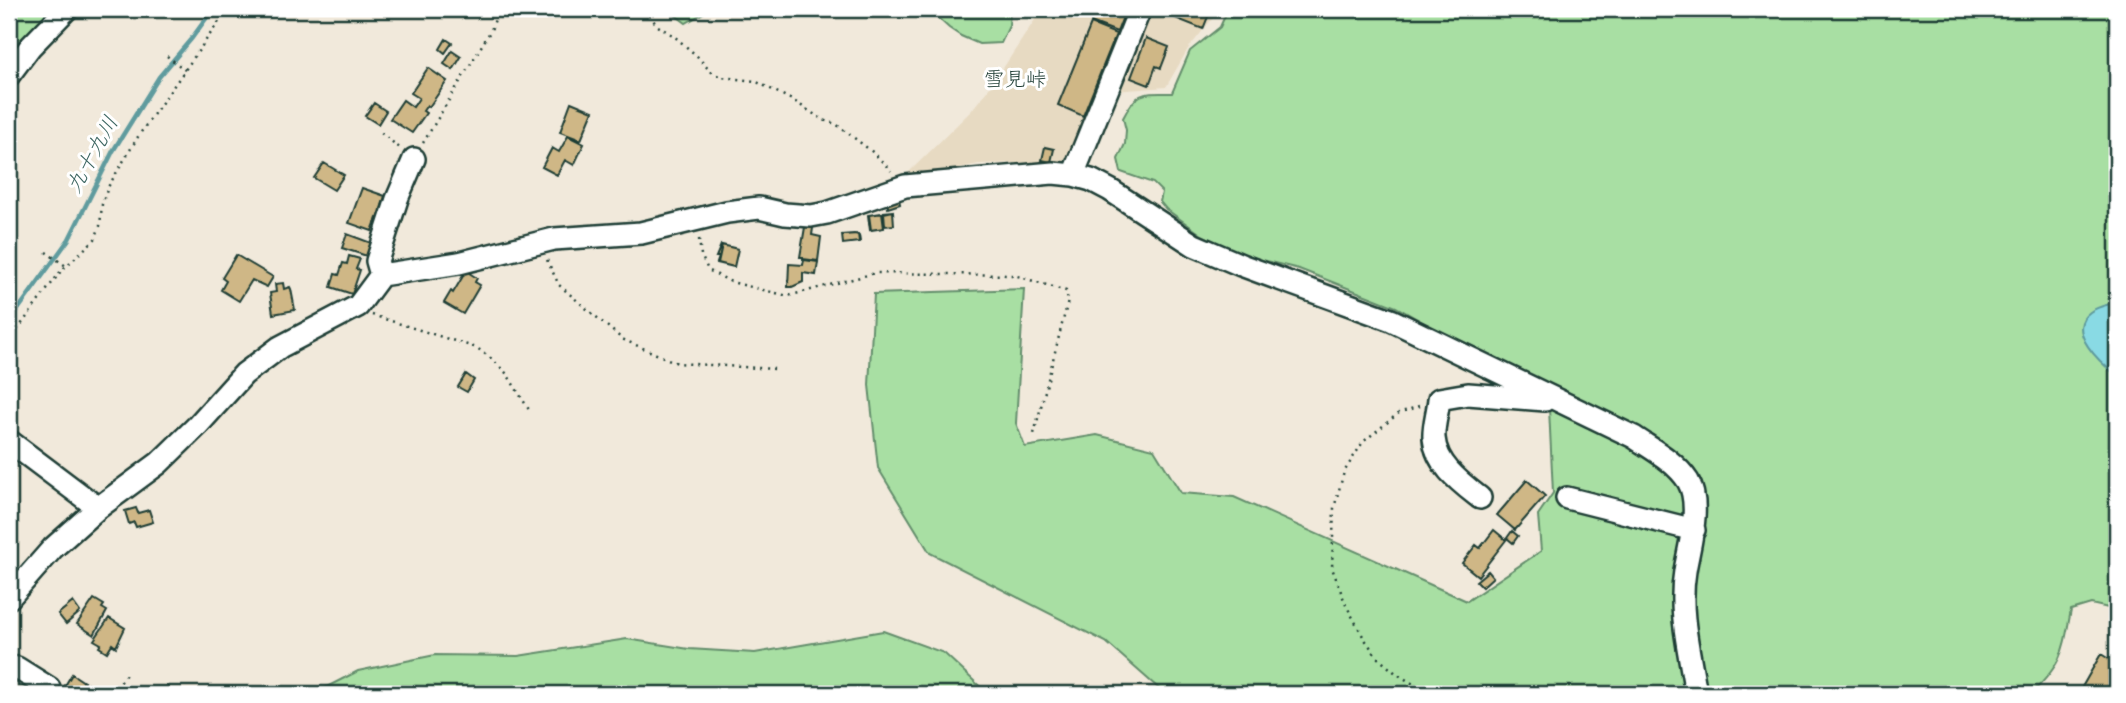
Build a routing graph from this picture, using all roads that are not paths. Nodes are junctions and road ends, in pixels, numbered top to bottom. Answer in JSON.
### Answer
{"nodes":[{"id":1,"x":67,"y":9,"type":"edge"},
{"id":2,"x":1140,"y":9,"type":"edge"},
{"id":3,"x":9,"y":75,"type":"edge"},
{"id":4,"x":414,"y":159,"type":"road end"},
{"id":5,"x":1073,"y":175,"type":"junction"},
{"id":6,"x":381,"y":275,"type":"junction"},
{"id":7,"x":1561,"y":402,"type":"junction"},
{"id":8,"x":9,"y":441,"type":"edge"},
{"id":9,"x":1480,"y":498,"type":"dead end"},
{"id":10,"x":1567,"y":498,"type":"dead end"},
{"id":11,"x":98,"y":508,"type":"junction"},
{"id":12,"x":1693,"y":530,"type":"junction"},
{"id":13,"x":9,"y":598,"type":"edge"},
{"id":14,"x":9,"y":667,"type":"edge"},
{"id":15,"x":49,"y":688,"type":"dead end"},
{"id":16,"x":1696,"y":694,"type":"edge"}],
"edges":[{"from":1,"to":3,"type":"street"},
{"from":2,"to":5,"type":"street"},
{"from":4,"to":6,"type":"street"},
{"from":5,"to":6,"type":"street"},
{"from":5,"to":7,"type":"street"},
{"from":6,"to":11,"type":"street"},
{"from":7,"to":9,"type":"street"},
{"from":7,"to":12,"type":"street"},
{"from":8,"to":11,"type":"street"},
{"from":10,"to":12,"type":"street"},
{"from":11,"to":13,"type":"street"},
{"from":12,"to":16,"type":"street"},
{"from":14,"to":15,"type":"street"}]}
